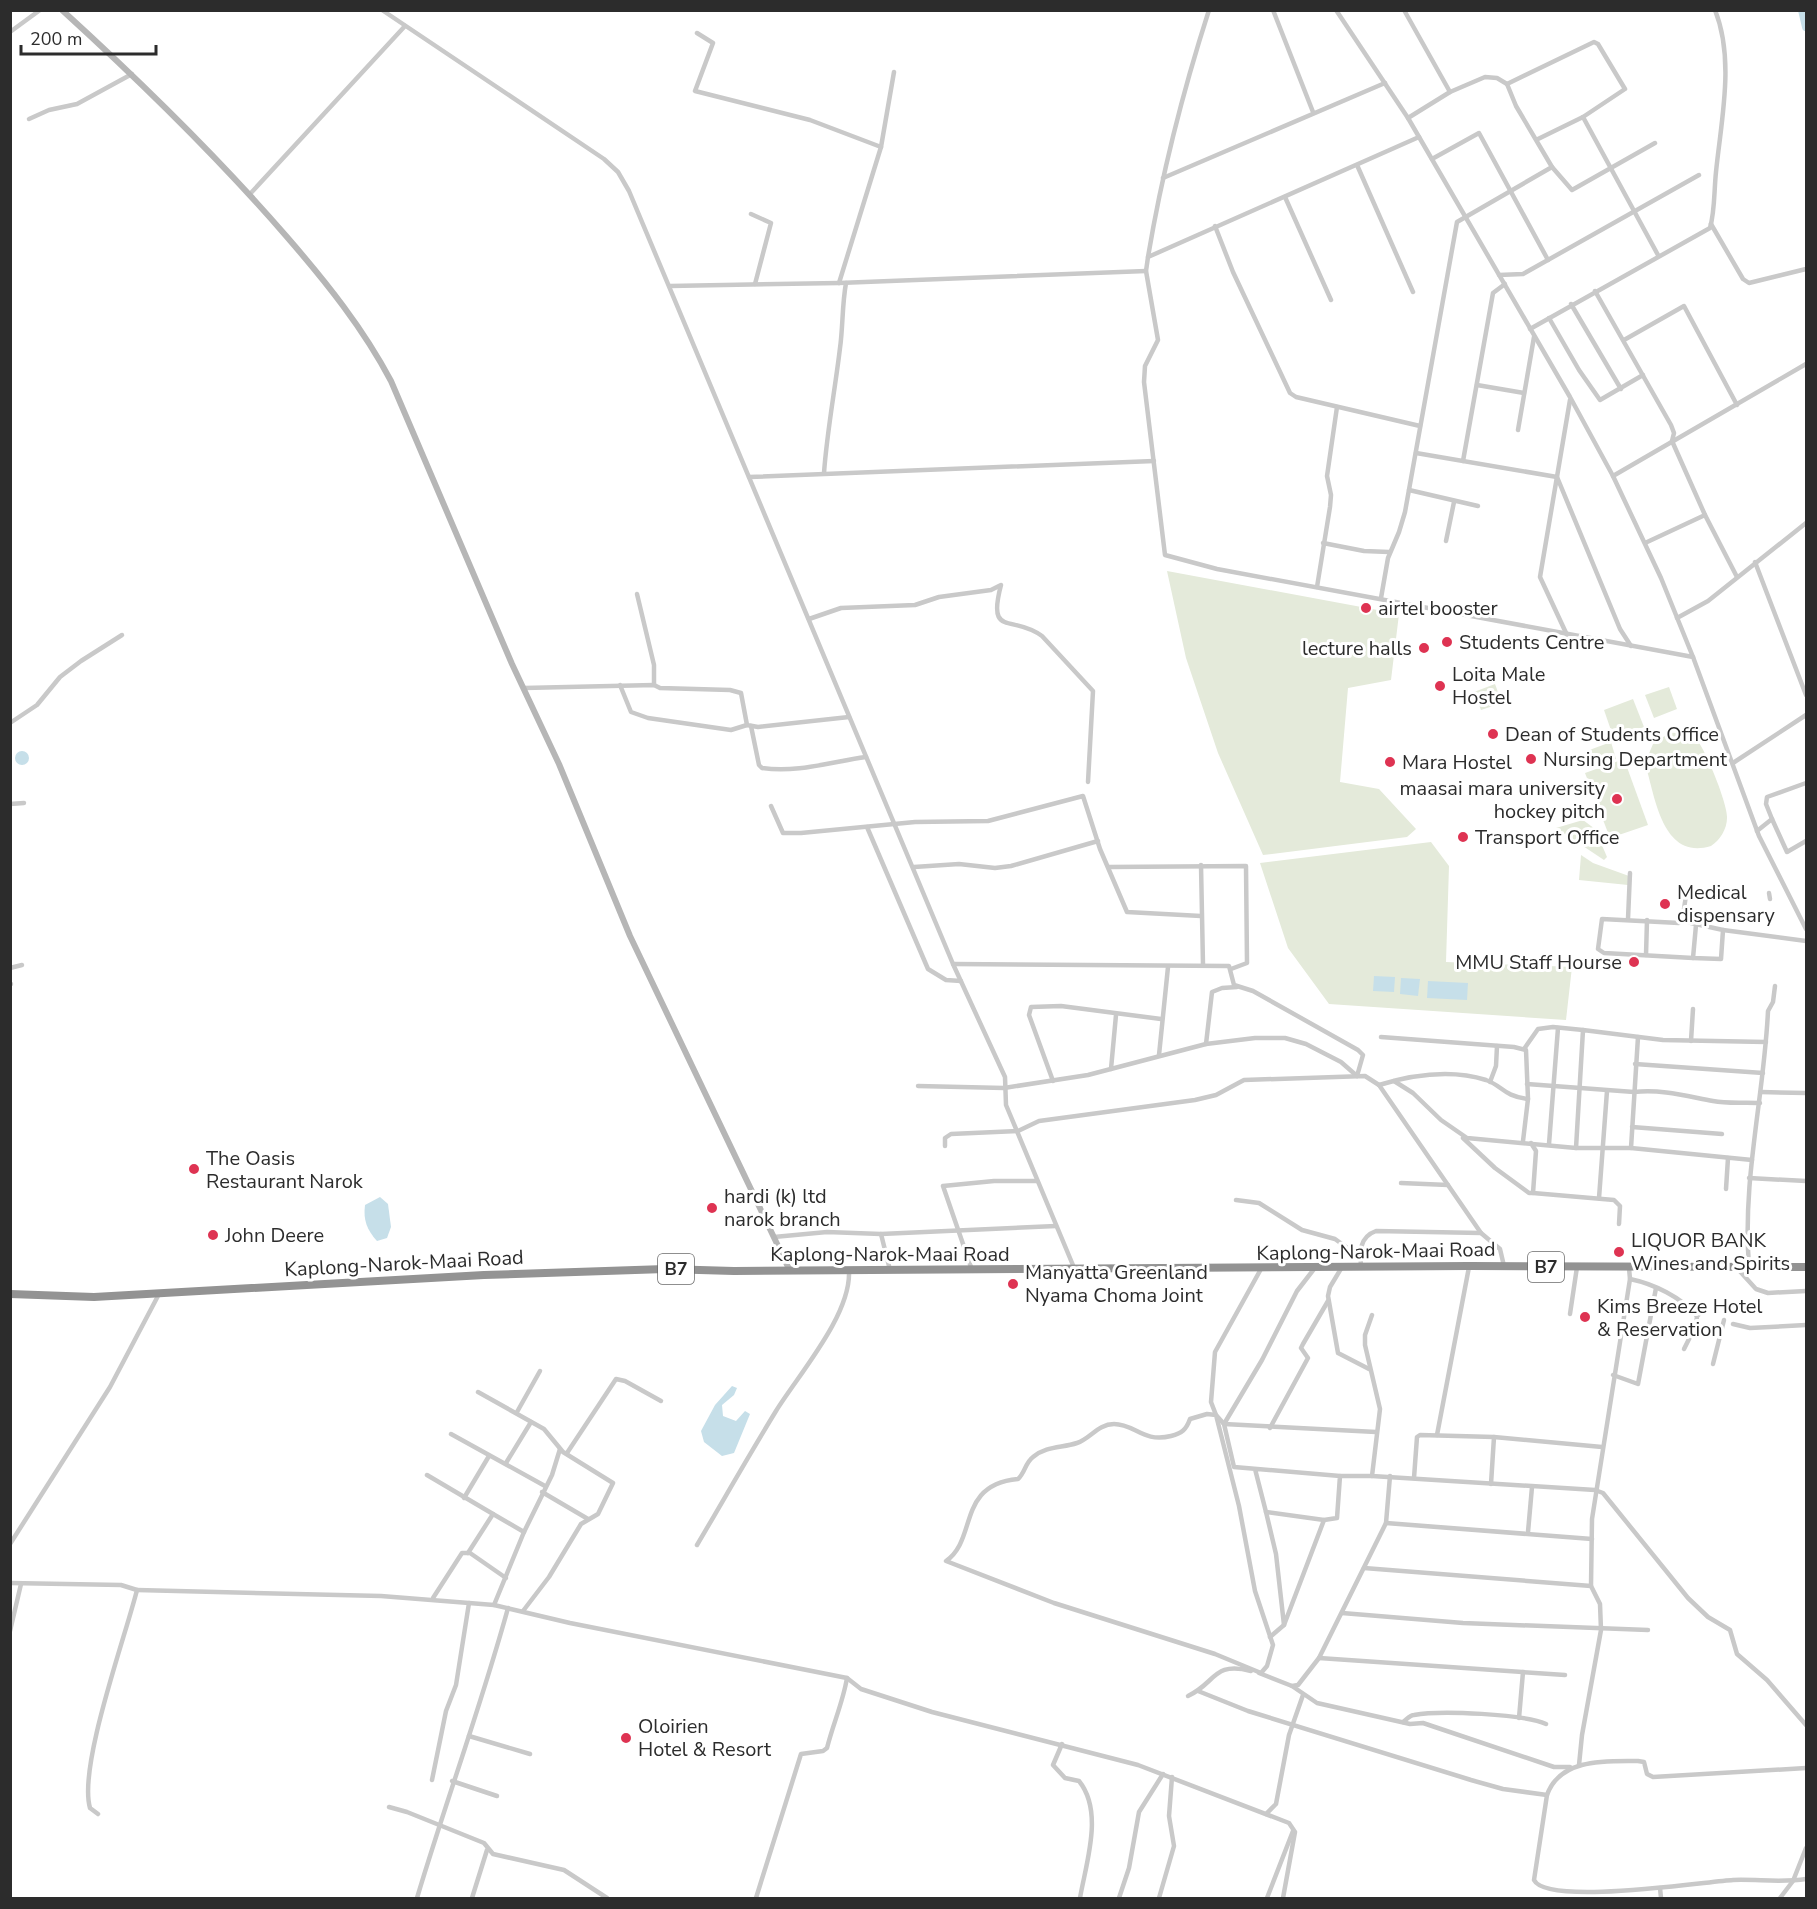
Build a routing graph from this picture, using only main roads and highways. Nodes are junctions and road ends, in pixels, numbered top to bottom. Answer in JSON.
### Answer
{"nodes":[{"id":1,"x":1806,"y":1267,"type":"edge"},
{"id":2,"x":10,"y":1294,"type":"edge"}],
"edges":[{"from":1,"to":2,"type":"highway","name":"Kaplong-Narok-Maai Road","number":"B7"}]}
